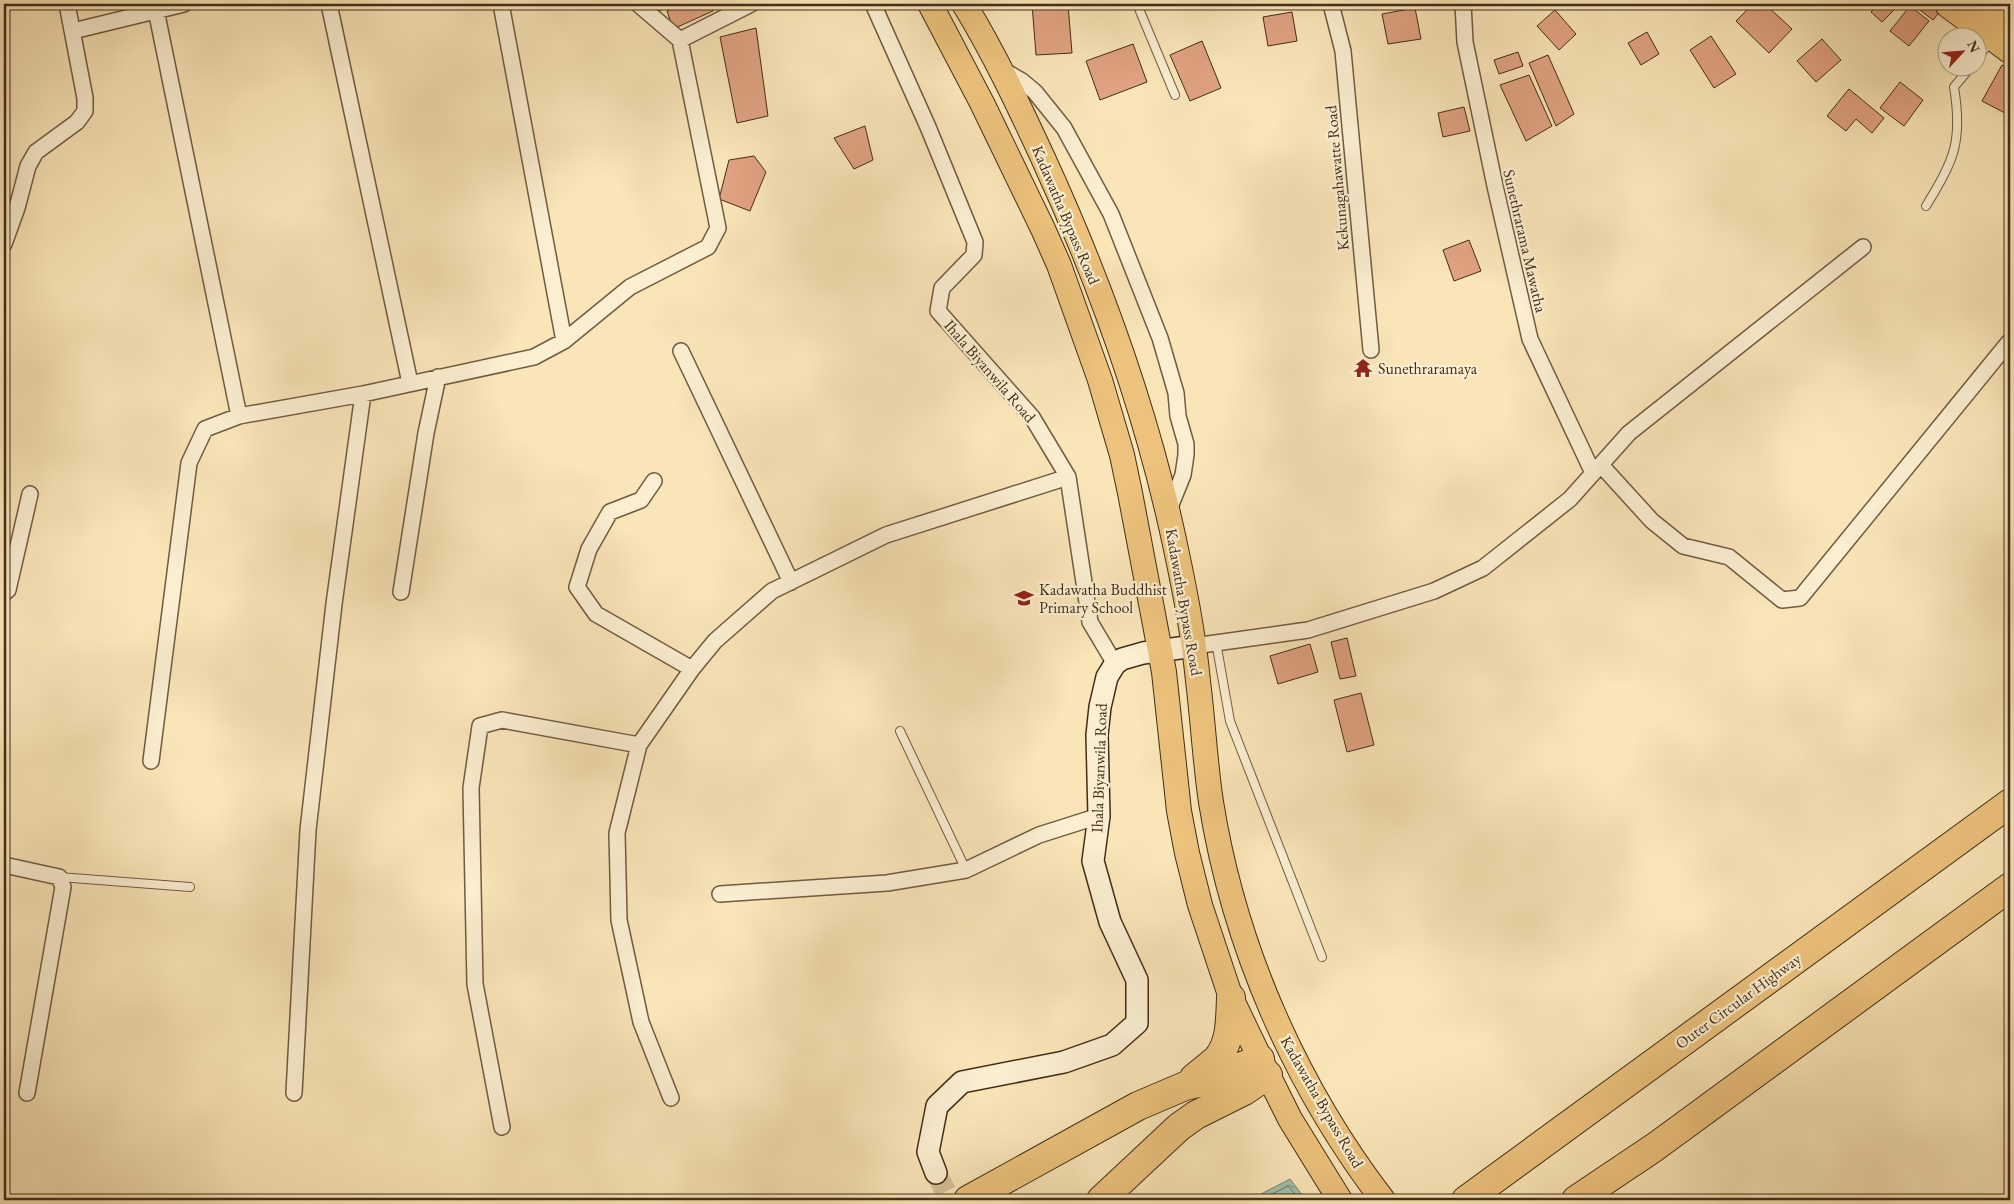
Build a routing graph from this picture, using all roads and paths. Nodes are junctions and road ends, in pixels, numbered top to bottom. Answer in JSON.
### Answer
{"nodes":[{"id":1,"x":67,"y":4,"type":"edge"},
{"id":2,"x":184,"y":4,"type":"edge"},
{"id":3,"x":330,"y":4,"type":"edge"},
{"id":4,"x":501,"y":4,"type":"edge"},
{"id":5,"x":638,"y":4,"type":"edge"},
{"id":6,"x":751,"y":4,"type":"edge"},
{"id":7,"x":872,"y":4,"type":"edge"},
{"id":8,"x":930,"y":4,"type":"edge"},
{"id":9,"x":1137,"y":4,"type":"edge"},
{"id":10,"x":1332,"y":4,"type":"edge"},
{"id":11,"x":1463,"y":4,"type":"edge"},
{"id":12,"x":1949,"y":4,"type":"edge"},
{"id":13,"x":1986,"y":4,"type":"edge"},
{"id":14,"x":971,"y":9,"type":"edge"},
{"id":15,"x":156,"y":10,"type":"junction"},
{"id":16,"x":73,"y":31,"type":"junction"},
{"id":17,"x":2005,"y":36,"type":"edge"},
{"id":18,"x":680,"y":40,"type":"junction"},
{"id":19,"x":1986,"y":51,"type":"edge"},
{"id":20,"x":998,"y":67,"type":"junction"},
{"id":21,"x":1962,"y":78,"type":"edge"},
{"id":22,"x":1175,"y":96,"type":"dead end"},
{"id":23,"x":1926,"y":206,"type":"dead end"},
{"id":24,"x":4,"y":244,"type":"edge"},
{"id":25,"x":1863,"y":247,"type":"dead end"},
{"id":26,"x":564,"y":341,"type":"junction"},
{"id":27,"x":2009,"y":342,"type":"edge"},
{"id":28,"x":1371,"y":350,"type":"dead end"},
{"id":29,"x":681,"y":351,"type":"dead end"},
{"id":30,"x":438,"y":377,"type":"junction"},
{"id":31,"x":410,"y":383,"type":"junction"},
{"id":32,"x":364,"y":394,"type":"junction"},
{"id":33,"x":239,"y":416,"type":"junction"},
{"id":34,"x":1597,"y":469,"type":"junction"},
{"id":35,"x":1068,"y":477,"type":"junction"},
{"id":36,"x":654,"y":481,"type":"dead end"},
{"id":37,"x":30,"y":494,"type":"dead end"},
{"id":38,"x":1168,"y":512,"type":"junction"},
{"id":39,"x":791,"y":582,"type":"junction"},
{"id":40,"x":401,"y":592,"type":"dead end"},
{"id":41,"x":4,"y":593,"type":"edge"},
{"id":42,"x":1205,"y":644,"type":"junction"},
{"id":43,"x":1160,"y":650,"type":"junction"},
{"id":44,"x":1115,"y":664,"type":"junction"},
{"id":45,"x":692,"y":669,"type":"junction"},
{"id":46,"x":900,"y":731,"type":"dead end"},
{"id":47,"x":639,"y":745,"type":"junction"},
{"id":48,"x":151,"y":761,"type":"dead end"},
{"id":49,"x":2010,"y":803,"type":"edge"},
{"id":50,"x":1099,"y":816,"type":"junction"},
{"id":51,"x":4,"y":865,"type":"edge"},
{"id":52,"x":966,"y":870,"type":"junction"},
{"id":53,"x":59,"y":877,"type":"junction"},
{"id":54,"x":190,"y":887,"type":"dead end"},
{"id":55,"x":2010,"y":887,"type":"edge"},
{"id":56,"x":720,"y":894,"type":"dead end"},
{"id":57,"x":1322,"y":957,"type":"dead end"},
{"id":58,"x":1231,"y":998,"type":"junction"},
{"id":59,"x":1292,"y":1053,"type":"junction"},
{"id":60,"x":1264,"y":1067,"type":"junction"},
{"id":61,"x":1185,"y":1086,"type":"junction"},
{"id":62,"x":294,"y":1093,"type":"dead end"},
{"id":63,"x":27,"y":1094,"type":"dead end"},
{"id":64,"x":671,"y":1098,"type":"dead end"},
{"id":65,"x":502,"y":1127,"type":"dead end"},
{"id":66,"x":1655,"y":1147,"type":"junction"},
{"id":67,"x":936,"y":1173,"type":"tunnel mouth"},
{"id":68,"x":968,"y":1200,"type":"edge"},
{"id":69,"x":1101,"y":1200,"type":"edge"},
{"id":70,"x":1340,"y":1200,"type":"edge"},
{"id":71,"x":1383,"y":1200,"type":"edge"},
{"id":72,"x":1466,"y":1200,"type":"edge"},
{"id":73,"x":1576,"y":1200,"type":"edge"},
{"id":74,"x":1591,"y":1200,"type":"edge"}],
"edges":[{"from":1,"to":16,"type":"street"},
{"from":2,"to":15,"type":"street"},
{"from":3,"to":31,"type":"street"},
{"from":4,"to":26,"type":"street"},
{"from":5,"to":18,"type":"street"},
{"from":6,"to":18,"type":"street"},
{"from":7,"to":35,"type":"street","name":"Ihala Biyanwila Road"},
{"from":8,"to":43,"type":"main road","name":"Kadawatha Bypass Road"},
{"from":9,"to":22,"type":"lane"},
{"from":10,"to":28,"type":"street","name":"Kekunagahawatte Road"},
{"from":11,"to":34,"type":"street","name":"Sunethrarama Mawatha"},
{"from":12,"to":17,"type":"highway"},
{"from":13,"to":17,"type":"highway"},
{"from":14,"to":20,"type":"main road","name":"Kadawatha Bypass Road"},
{"from":15,"to":16,"type":"street"},
{"from":15,"to":33,"type":"street"},
{"from":16,"to":24,"type":"street"},
{"from":17,"to":19,"type":"lane"},
{"from":18,"to":26,"type":"street"},
{"from":20,"to":38,"type":"main road","name":"Kadawatha Bypass Road"},
{"from":20,"to":38,"type":"street"},
{"from":21,"to":23,"type":"lane"},
{"from":25,"to":34,"type":"street"},
{"from":26,"to":30,"type":"street"},
{"from":27,"to":34,"type":"street","name":"Sunethrarama Mawatha"},
{"from":29,"to":39,"type":"street"},
{"from":30,"to":31,"type":"street"},
{"from":30,"to":40,"type":"street"},
{"from":31,"to":32,"type":"street"},
{"from":32,"to":33,"type":"street"},
{"from":32,"to":62,"type":"street"},
{"from":33,"to":48,"type":"street"},
{"from":34,"to":42,"type":"street"},
{"from":35,"to":39,"type":"street"},
{"from":35,"to":44,"type":"street","name":"Ihala Biyanwila Road"},
{"from":36,"to":45,"type":"street"},
{"from":37,"to":41,"type":"street"},
{"from":38,"to":42,"type":"main road","name":"Kadawatha Bypass Road"},
{"from":39,"to":45,"type":"street"},
{"from":42,"to":43,"type":"street"},
{"from":42,"to":57,"type":"lane"},
{"from":42,"to":59,"type":"main road","name":"Kadawatha Bypass Road"},
{"from":43,"to":44,"type":"street"},
{"from":43,"to":58,"type":"main road","name":"Kadawatha Bypass Road"},
{"from":44,"to":50,"type":"street","name":"Ihala Biyanwila Road"},
{"from":45,"to":47,"type":"street"},
{"from":46,"to":52,"type":"lane"},
{"from":47,"to":64,"type":"street"},
{"from":47,"to":65,"type":"street"},
{"from":49,"to":72,"type":"highway","name":"Outer Circular Highway"},
{"from":50,"to":52,"type":"street"},
{"from":50,"to":67,"type":"street","name":"Ihala Biyanwila Road"},
{"from":51,"to":53,"type":"street"},
{"from":52,"to":56,"type":"street"},
{"from":53,"to":54,"type":"lane"},
{"from":53,"to":63,"type":"street"},
{"from":55,"to":66,"type":"highway"},
{"from":58,"to":60,"type":"main road","name":"Kadawatha Bypass Road"},
{"from":58,"to":61,"type":"highway"},
{"from":59,"to":60,"type":"main road"},
{"from":59,"to":71,"type":"main road","name":"Kadawatha Bypass Road"},
{"from":60,"to":61,"type":"highway"},
{"from":60,"to":69,"type":"highway"},
{"from":60,"to":70,"type":"main road","name":"Kadawatha Bypass Road"},
{"from":61,"to":68,"type":"highway"},
{"from":66,"to":73,"type":"highway"},
{"from":66,"to":74,"type":"highway"}]}
